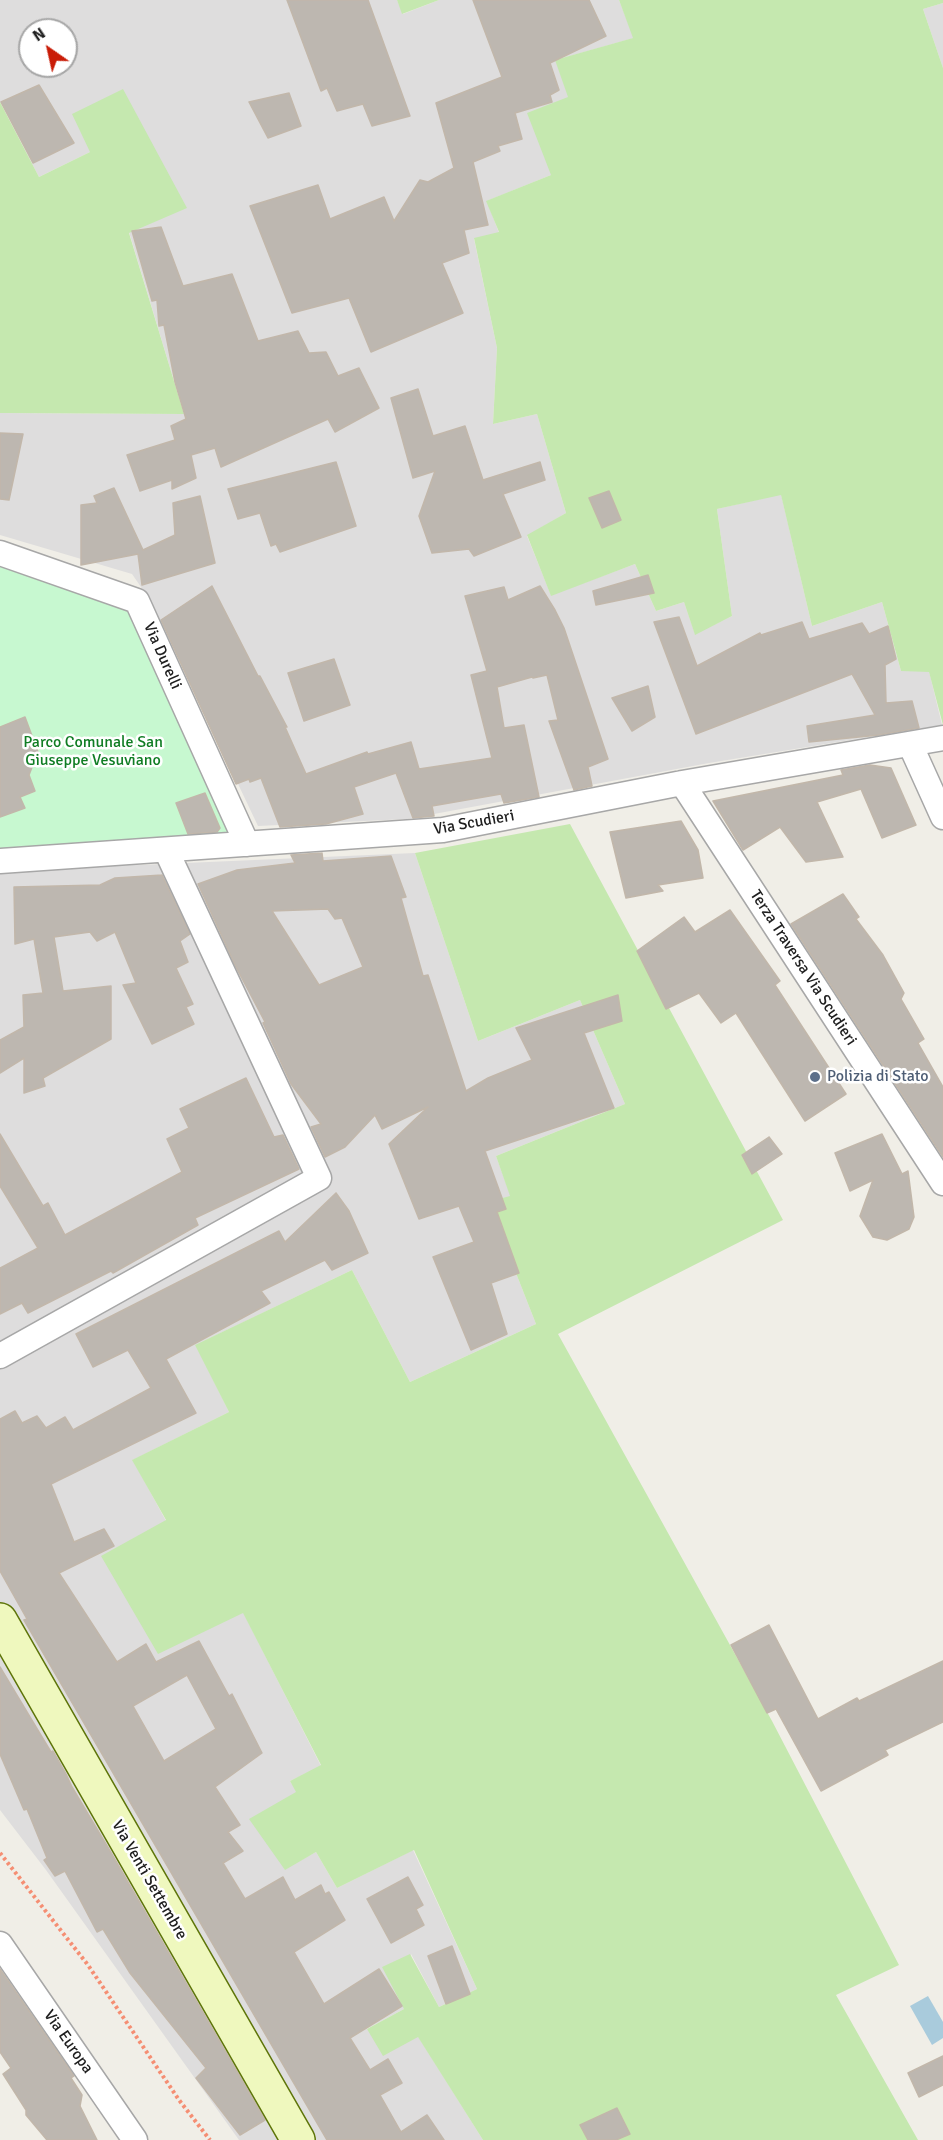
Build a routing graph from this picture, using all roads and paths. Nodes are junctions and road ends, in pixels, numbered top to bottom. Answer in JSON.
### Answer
{"nodes":[{"id":1,"x":0,"y":553,"type":"edge"},
{"id":2,"x":943,"y":738,"type":"edge"},
{"id":3,"x":910,"y":744,"type":"junction"},
{"id":4,"x":682,"y":783,"type":"junction"},
{"id":5,"x":943,"y":817,"type":"edge"},
{"id":6,"x":247,"y":844,"type":"junction"},
{"id":7,"x":166,"y":850,"type":"junction"},
{"id":8,"x":0,"y":861,"type":"edge"},
{"id":9,"x":943,"y":1183,"type":"edge"},
{"id":10,"x":0,"y":1356,"type":"edge"},
{"id":11,"x":0,"y":1620,"type":"edge"},
{"id":12,"x":0,"y":1853,"type":"edge"},
{"id":13,"x":0,"y":1944,"type":"edge"},
{"id":14,"x":135,"y":2140,"type":"edge"},
{"id":15,"x":210,"y":2140,"type":"edge"},
{"id":16,"x":298,"y":2140,"type":"edge"}],
"edges":[{"from":1,"to":6,"type":"street","name":"Via Durelli"},
{"from":2,"to":3,"type":"street","name":"Via Scudieri"},
{"from":3,"to":4,"type":"street","name":"Via Scudieri"},
{"from":3,"to":5,"type":"street"},
{"from":4,"to":6,"type":"street","name":"Via Scudieri"},
{"from":4,"to":9,"type":"street","name":"Terza Traversa Via Scudieri"},
{"from":6,"to":7,"type":"street","name":"Via Scudieri"},
{"from":7,"to":8,"type":"street","name":"Via Scudieri"},
{"from":7,"to":10,"type":"street"},
{"from":11,"to":16,"type":"main road","name":"Via Venti Settembre"},
{"from":12,"to":15,"type":"path"},
{"from":13,"to":14,"type":"street","name":"Via Europa"}]}
